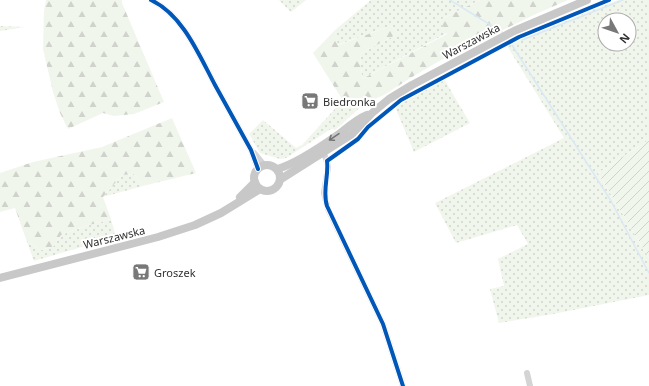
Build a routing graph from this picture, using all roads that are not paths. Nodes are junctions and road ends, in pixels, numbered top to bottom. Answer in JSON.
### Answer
{"nodes":[{"id":1,"x":151,"y":0,"type":"edge"},
{"id":2,"x":587,"y":0,"type":"edge"},
{"id":3,"x":321,"y":150,"type":"junction"},
{"id":4,"x":261,"y":167,"type":"junction"},
{"id":5,"x":277,"y":169,"type":"junction"},
{"id":6,"x":281,"y":179,"type":"junction"},
{"id":7,"x":255,"y":182,"type":"junction"},
{"id":8,"x":260,"y":189,"type":"junction"},
{"id":9,"x":230,"y":208,"type":"junction"},
{"id":10,"x":0,"y":278,"type":"edge"},
{"id":11,"x":527,"y":373,"type":"dead end"},
{"id":12,"x":403,"y":386,"type":"edge"},
{"id":13,"x":530,"y":386,"type":"edge"}],
"edges":[{"from":1,"to":4,"type":"street"},
{"from":2,"to":3,"type":"main road","name":"Warszawska"},
{"from":3,"to":5,"type":"main road","name":"Warszawska"},
{"from":3,"to":6,"type":"main road","name":"Warszawska"},
{"from":3,"to":12,"type":"street"},
{"from":4,"to":5,"type":"main road"},
{"from":4,"to":7,"type":"main road"},
{"from":5,"to":6,"type":"main road"},
{"from":6,"to":8,"type":"main road"},
{"from":7,"to":8,"type":"main road"},
{"from":7,"to":9,"type":"main road","name":"Warszawska"},
{"from":8,"to":9,"type":"main road","name":"Warszawska"},
{"from":9,"to":10,"type":"main road","name":"Warszawska"},
{"from":11,"to":13,"type":"street"}]}
